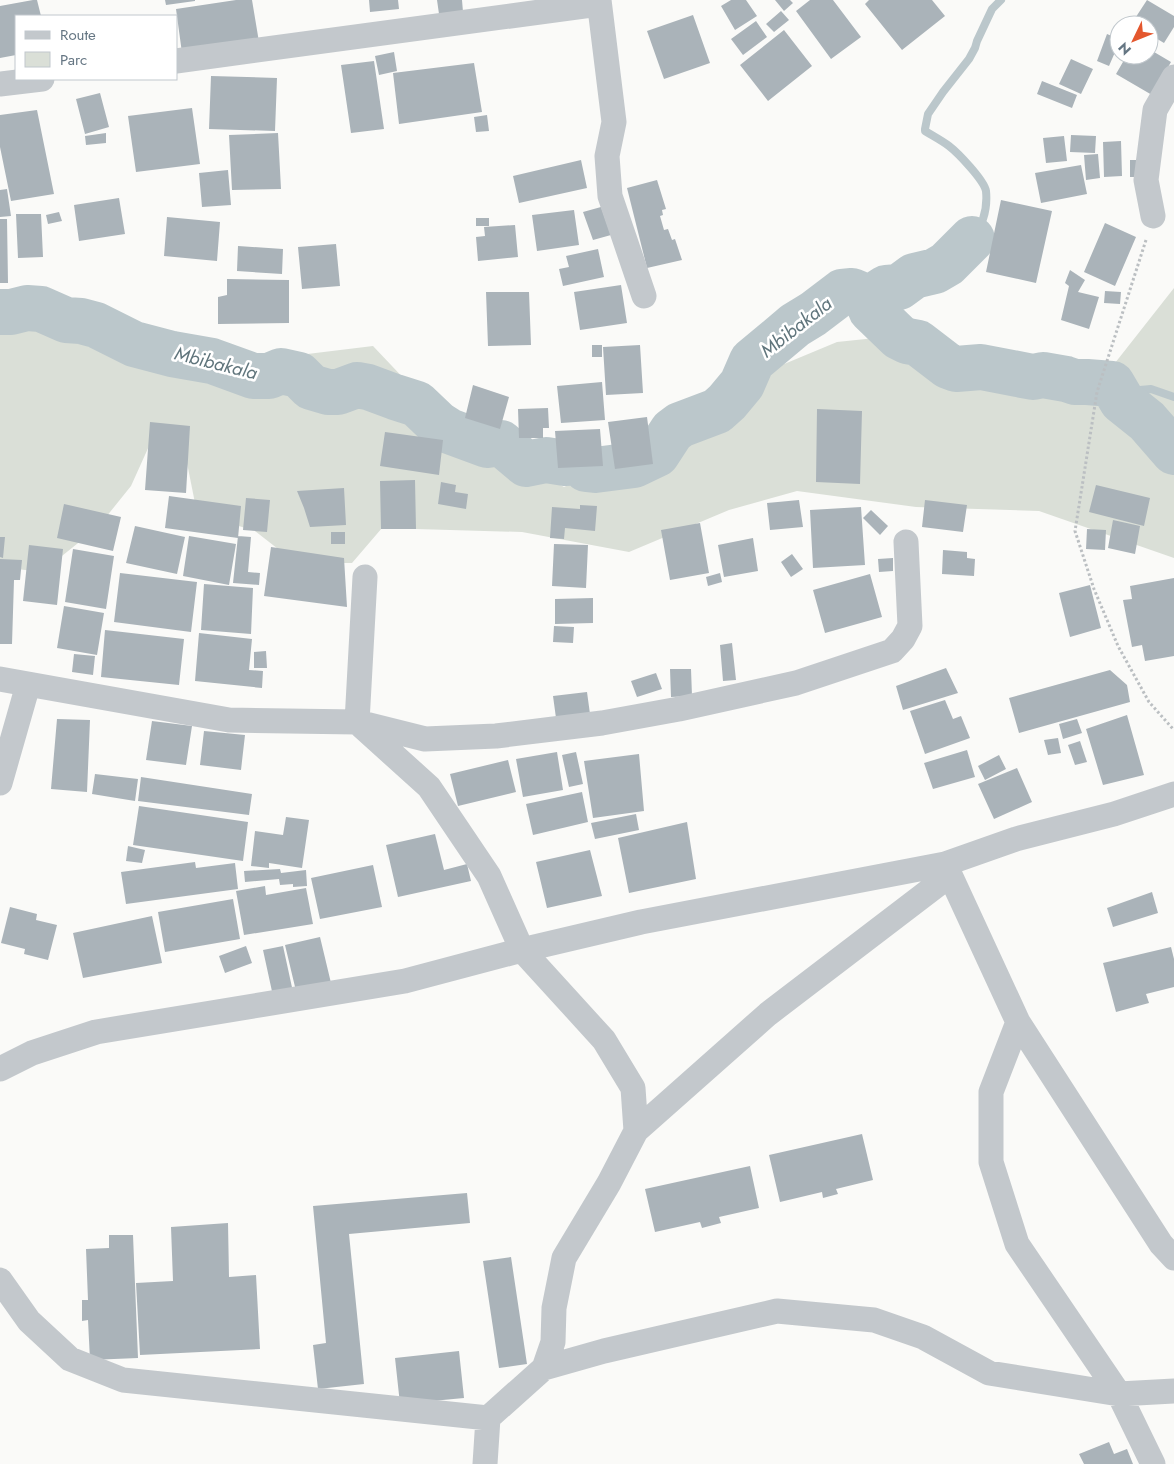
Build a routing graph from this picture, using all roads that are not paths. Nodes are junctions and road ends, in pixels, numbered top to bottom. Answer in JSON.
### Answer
{"nodes":[{"id":1,"x":599,"y":2,"type":"edge"},
{"id":2,"x":178,"y":60,"type":"edge"},
{"id":3,"x":1174,"y":77,"type":"edge"},
{"id":4,"x":34,"y":80,"type":"edge"},
{"id":5,"x":0,"y":84,"type":"edge"},
{"id":6,"x":1153,"y":216,"type":"road end"},
{"id":7,"x":644,"y":296,"type":"dead end"},
{"id":8,"x":906,"y":542,"type":"dead end"},
{"id":9,"x":366,"y":577,"type":"dead end"},
{"id":10,"x":0,"y":679,"type":"edge"},
{"id":11,"x":28,"y":685,"type":"junction"},
{"id":12,"x":357,"y":722,"type":"junction"},
{"id":13,"x":0,"y":783,"type":"edge"},
{"id":14,"x":1174,"y":794,"type":"edge"},
{"id":15,"x":948,"y":869,"type":"junction"},
{"id":16,"x":522,"y":950,"type":"junction"},
{"id":17,"x":1018,"y":1022,"type":"junction"},
{"id":18,"x":0,"y":1068,"type":"edge"},
{"id":19,"x":636,"y":1131,"type":"junction"},
{"id":20,"x":1174,"y":1258,"type":"edge"},
{"id":21,"x":0,"y":1280,"type":"edge"},
{"id":22,"x":544,"y":1368,"type":"junction"},
{"id":23,"x":1174,"y":1391,"type":"edge"},
{"id":24,"x":1119,"y":1394,"type":"junction"},
{"id":25,"x":488,"y":1418,"type":"junction"},
{"id":26,"x":485,"y":1464,"type":"edge"},
{"id":27,"x":1152,"y":1464,"type":"edge"}],
"edges":[{"from":1,"to":2,"type":"street"},
{"from":1,"to":7,"type":"street"},
{"from":3,"to":6,"type":"street"},
{"from":4,"to":5,"type":"street"},
{"from":8,"to":12,"type":"street"},
{"from":9,"to":12,"type":"street"},
{"from":10,"to":11,"type":"street"},
{"from":11,"to":12,"type":"street"},
{"from":11,"to":13,"type":"street"},
{"from":12,"to":16,"type":"street"},
{"from":14,"to":15,"type":"street"},
{"from":15,"to":16,"type":"street"},
{"from":15,"to":17,"type":"street"},
{"from":15,"to":19,"type":"street"},
{"from":16,"to":18,"type":"street"},
{"from":16,"to":19,"type":"street"},
{"from":17,"to":20,"type":"street"},
{"from":17,"to":24,"type":"street"},
{"from":19,"to":22,"type":"street"},
{"from":21,"to":25,"type":"street"},
{"from":22,"to":24,"type":"street"},
{"from":22,"to":25,"type":"street"},
{"from":23,"to":24,"type":"street"},
{"from":24,"to":27,"type":"street"},
{"from":25,"to":26,"type":"street"}]}
